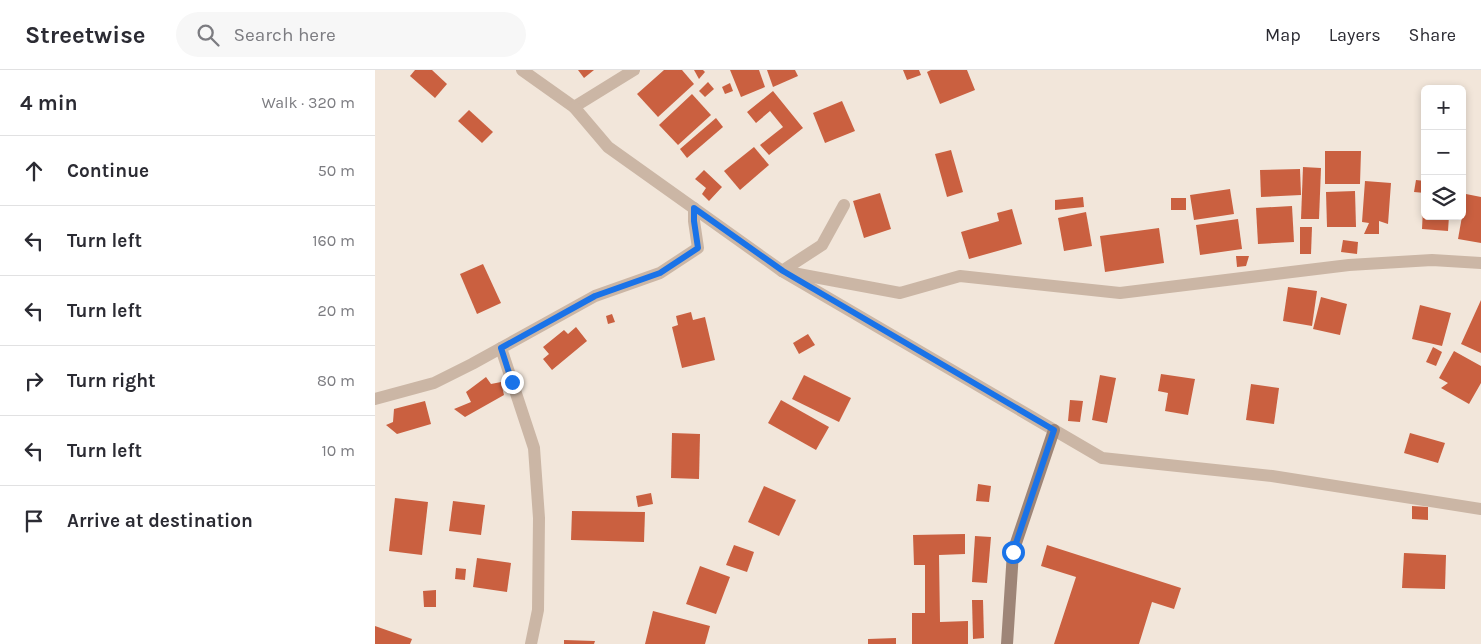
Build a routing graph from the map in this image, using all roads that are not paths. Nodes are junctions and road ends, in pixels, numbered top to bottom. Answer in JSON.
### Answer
{"nodes":[{"id":1,"x":522,"y":70,"type":"edge"},
{"id":2,"x":634,"y":70,"type":"edge"},
{"id":3,"x":574,"y":107,"type":"junction"},
{"id":4,"x":844,"y":206,"type":"dead end"},
{"id":5,"x":694,"y":208,"type":"junction"},
{"id":6,"x":1481,"y":263,"type":"edge"},
{"id":7,"x":783,"y":271,"type":"junction"},
{"id":8,"x":501,"y":348,"type":"junction"},
{"id":9,"x":375,"y":399,"type":"edge"},
{"id":10,"x":1054,"y":430,"type":"junction"},
{"id":11,"x":1481,"y":509,"type":"edge"},
{"id":12,"x":531,"y":644,"type":"edge"},
{"id":13,"x":1007,"y":644,"type":"edge"}],
"edges":[{"from":1,"to":3,"type":"street"},
{"from":2,"to":3,"type":"street"},
{"from":3,"to":5,"type":"street"},
{"from":4,"to":7,"type":"street"},
{"from":5,"to":7,"type":"street"},
{"from":5,"to":8,"type":"street"},
{"from":6,"to":7,"type":"street"},
{"from":7,"to":10,"type":"street"},
{"from":8,"to":9,"type":"street"},
{"from":8,"to":12,"type":"street"},
{"from":10,"to":11,"type":"street"},
{"from":10,"to":13,"type":"street"}]}
